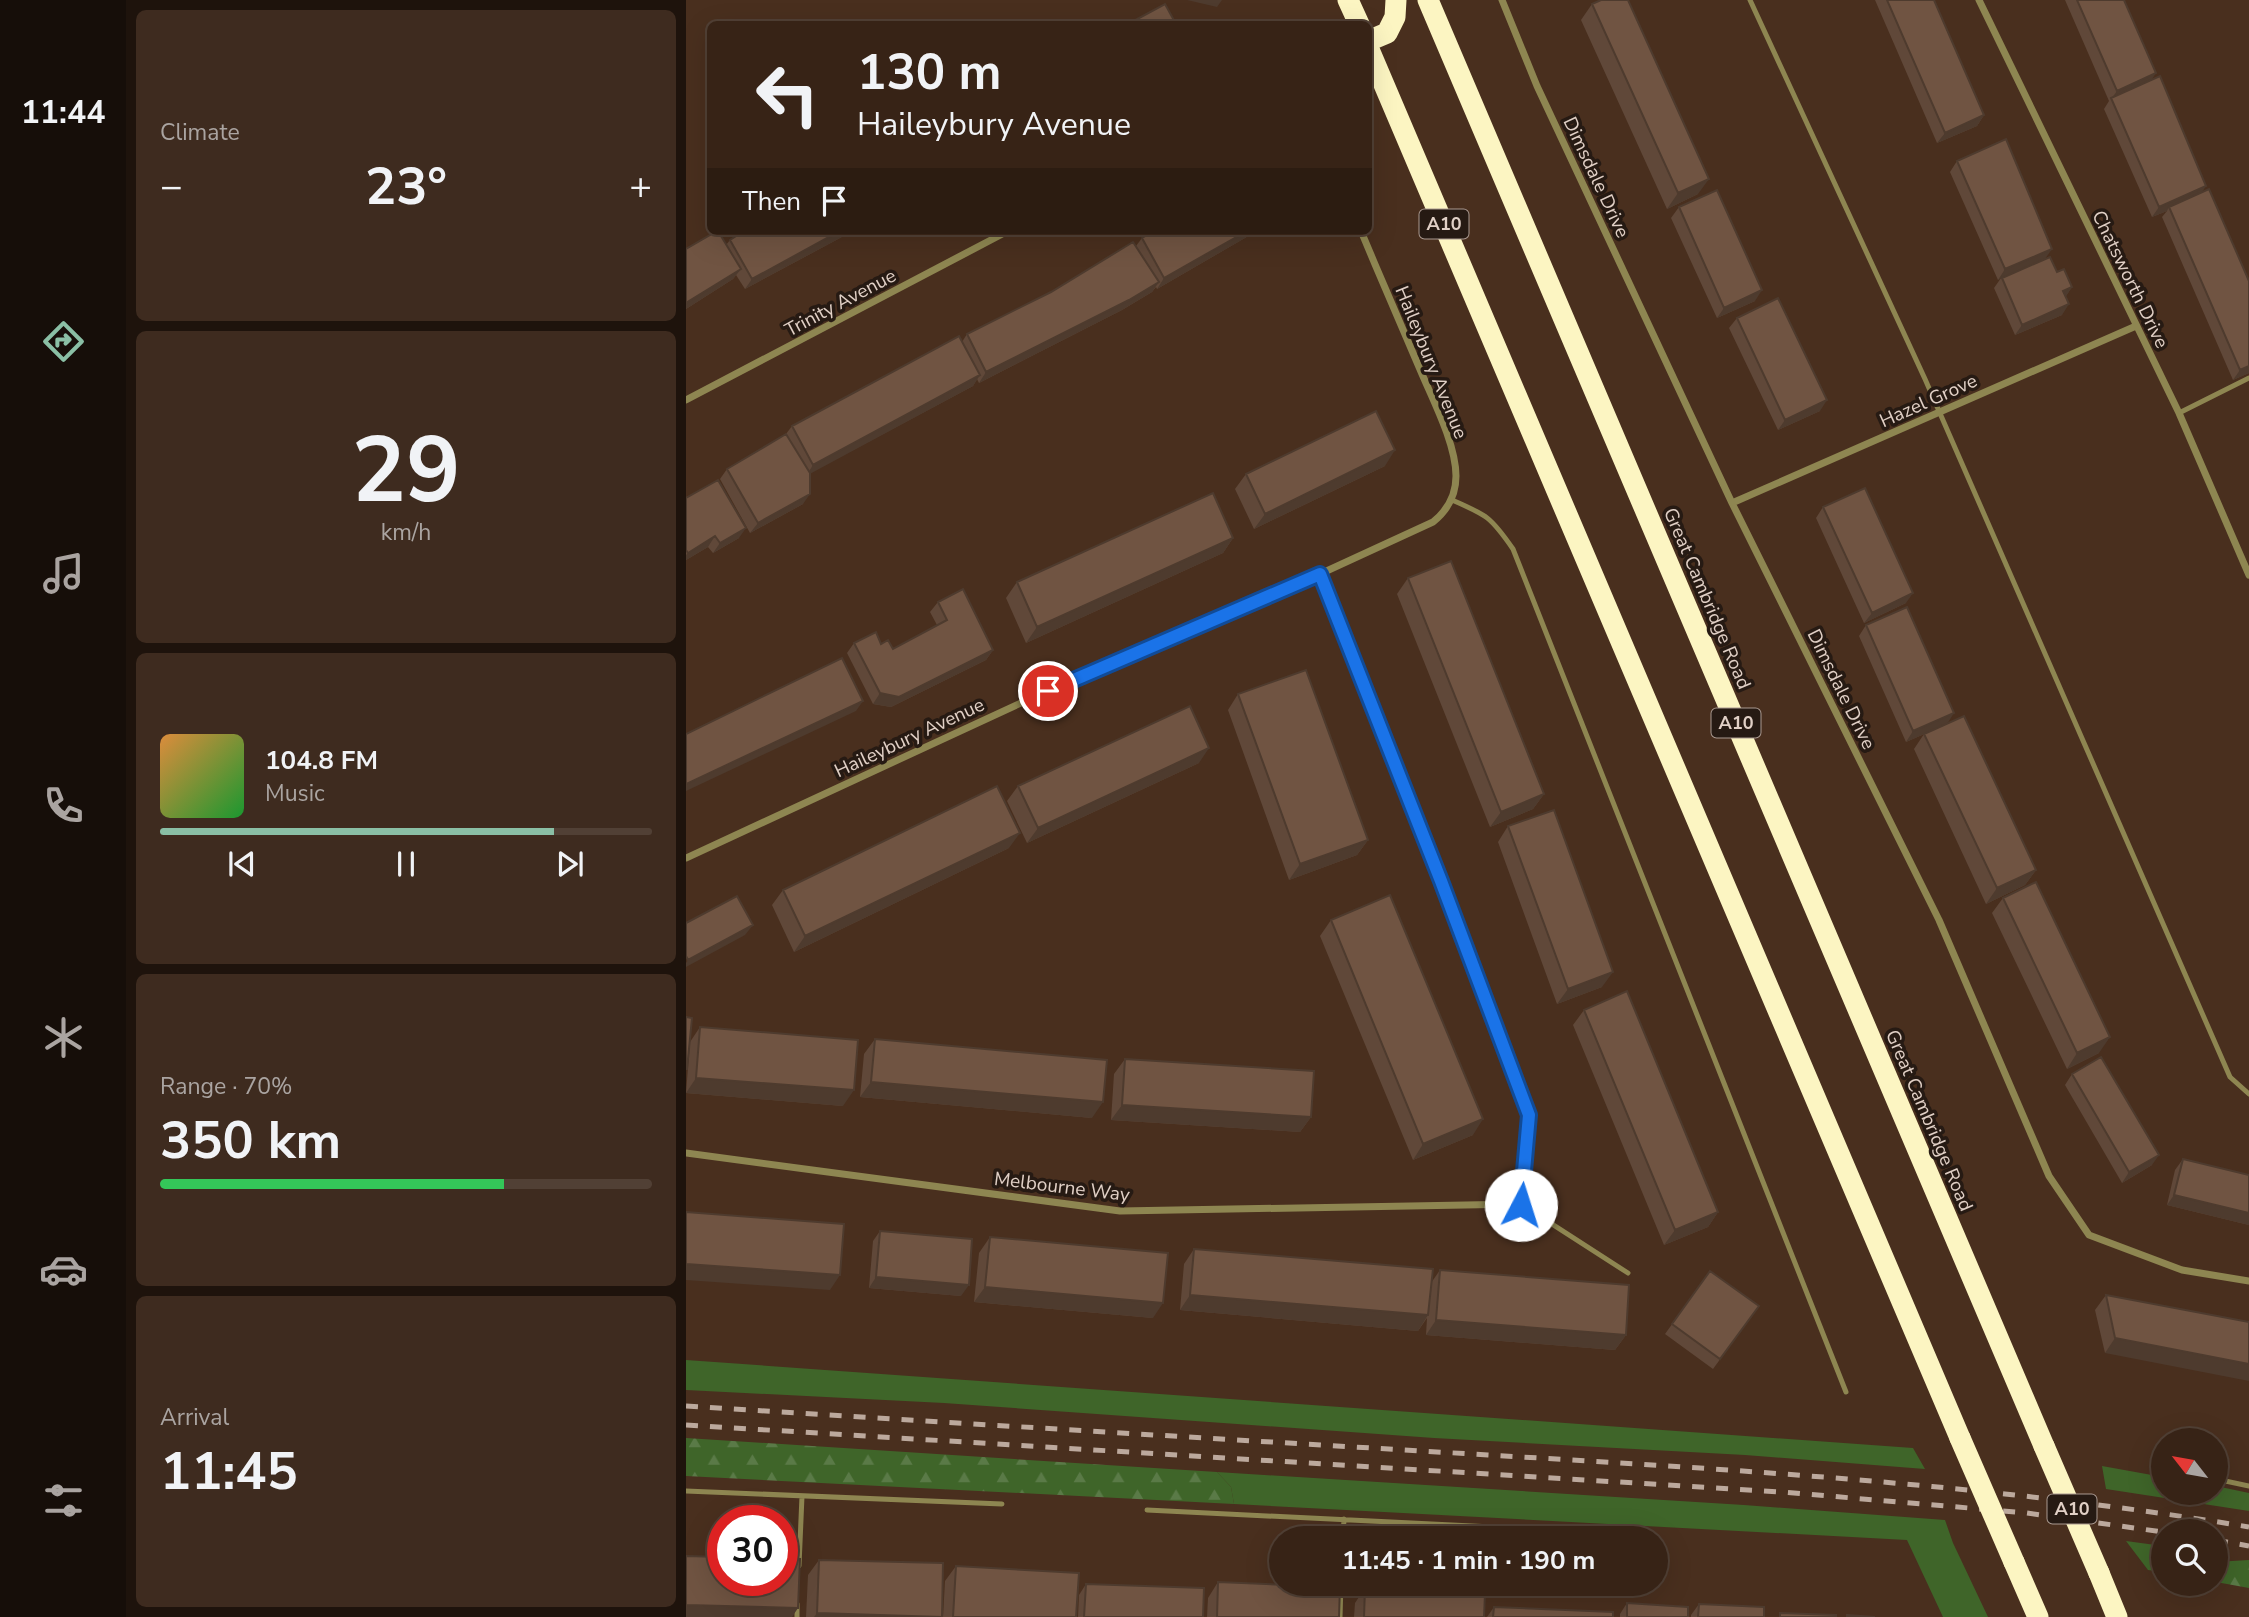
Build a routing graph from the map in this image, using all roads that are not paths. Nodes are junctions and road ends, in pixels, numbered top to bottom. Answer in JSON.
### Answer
{"nodes":[{"id":1,"x":1348,"y":0,"type":"edge"},
{"id":2,"x":1396,"y":0,"type":"edge"},
{"id":3,"x":1428,"y":0,"type":"edge"},
{"id":4,"x":1502,"y":0,"type":"edge"},
{"id":5,"x":1750,"y":0,"type":"edge"},
{"id":6,"x":1979,"y":0,"type":"edge"},
{"id":7,"x":1358,"y":21,"type":"edge"},
{"id":8,"x":1372,"y":39,"type":"edge"},
{"id":9,"x":1372,"y":56,"type":"edge"},
{"id":10,"x":1001,"y":235,"type":"edge"},
{"id":11,"x":1363,"y":235,"type":"edge"},
{"id":12,"x":2136,"y":326,"type":"junction"},
{"id":13,"x":2249,"y":378,"type":"edge"},
{"id":14,"x":686,"y":400,"type":"edge"},
{"id":15,"x":1939,"y":412,"type":"junction"},
{"id":16,"x":2179,"y":413,"type":"junction"},
{"id":17,"x":1452,"y":500,"type":"junction"},
{"id":18,"x":1732,"y":503,"type":"junction"},
{"id":19,"x":1320,"y":574,"type":"junction"},
{"id":20,"x":2249,"y":575,"type":"edge"},
{"id":21,"x":686,"y":858,"type":"edge"},
{"id":22,"x":2249,"y":1094,"type":"edge"},
{"id":23,"x":686,"y":1153,"type":"edge"},
{"id":24,"x":1521,"y":1205,"type":"junction"},
{"id":25,"x":1628,"y":1273,"type":"dead end"},
{"id":26,"x":2249,"y":1282,"type":"edge"},
{"id":27,"x":1846,"y":1392,"type":"dead end"},
{"id":28,"x":2228,"y":1482,"type":"edge"},
{"id":29,"x":2249,"y":1486,"type":"edge"},
{"id":30,"x":686,"y":1491,"type":"edge"},
{"id":31,"x":802,"y":1496,"type":"junction"},
{"id":32,"x":1002,"y":1504,"type":"dead end"},
{"id":33,"x":1147,"y":1510,"type":"dead end"},
{"id":34,"x":1344,"y":1519,"type":"junction"},
{"id":35,"x":1344,"y":1526,"type":"edge"},
{"id":36,"x":1476,"y":1526,"type":"edge"},
{"id":37,"x":798,"y":1577,"type":"edge"},
{"id":38,"x":798,"y":1596,"type":"edge"},
{"id":39,"x":1341,"y":1596,"type":"edge"},
{"id":40,"x":797,"y":1617,"type":"edge"},
{"id":41,"x":1340,"y":1617,"type":"edge"},
{"id":42,"x":2038,"y":1617,"type":"edge"},
{"id":43,"x":2118,"y":1617,"type":"edge"}],
"edges":[{"from":1,"to":7,"type":"highway"},
{"from":2,"to":8,"type":"highway"},
{"from":3,"to":43,"type":"highway","name":"Great Cambridge Road","number":"A10","bridge":true},
{"from":4,"to":18,"type":"street","name":"Dimsdale Drive"},
{"from":5,"to":15,"type":"lane"},
{"from":6,"to":12,"type":"street","name":"Chatsworth Drive"},
{"from":9,"to":42,"type":"highway","number":"A10","bridge":true},
{"from":10,"to":14,"type":"street","name":"Trinity Avenue"},
{"from":11,"to":17,"type":"street","name":"Haileybury Avenue"},
{"from":12,"to":15,"type":"street","name":"Hazel Grove"},
{"from":12,"to":16,"type":"street","name":"Chatsworth Drive"},
{"from":13,"to":16,"type":"lane"},
{"from":15,"to":18,"type":"street","name":"Hazel Grove"},
{"from":15,"to":22,"type":"lane"},
{"from":16,"to":20,"type":"street","name":"Chatsworth Drive"},
{"from":17,"to":19,"type":"street","name":"Haileybury Avenue"},
{"from":17,"to":27,"type":"lane"},
{"from":18,"to":26,"type":"street","name":"Dimsdale Drive"},
{"from":19,"to":21,"type":"street","name":"Haileybury Avenue"},
{"from":19,"to":24,"type":"street"},
{"from":23,"to":24,"type":"street","name":"Melbourne Way"},
{"from":24,"to":25,"type":"lane"},
{"from":28,"to":29,"type":"lane"},
{"from":30,"to":31,"type":"lane"},
{"from":31,"to":32,"type":"lane"},
{"from":31,"to":37,"type":"lane"},
{"from":33,"to":34,"type":"lane"},
{"from":34,"to":35,"type":"lane"},
{"from":34,"to":36,"type":"lane"},
{"from":38,"to":40,"type":"lane"},
{"from":39,"to":41,"type":"lane"}]}
